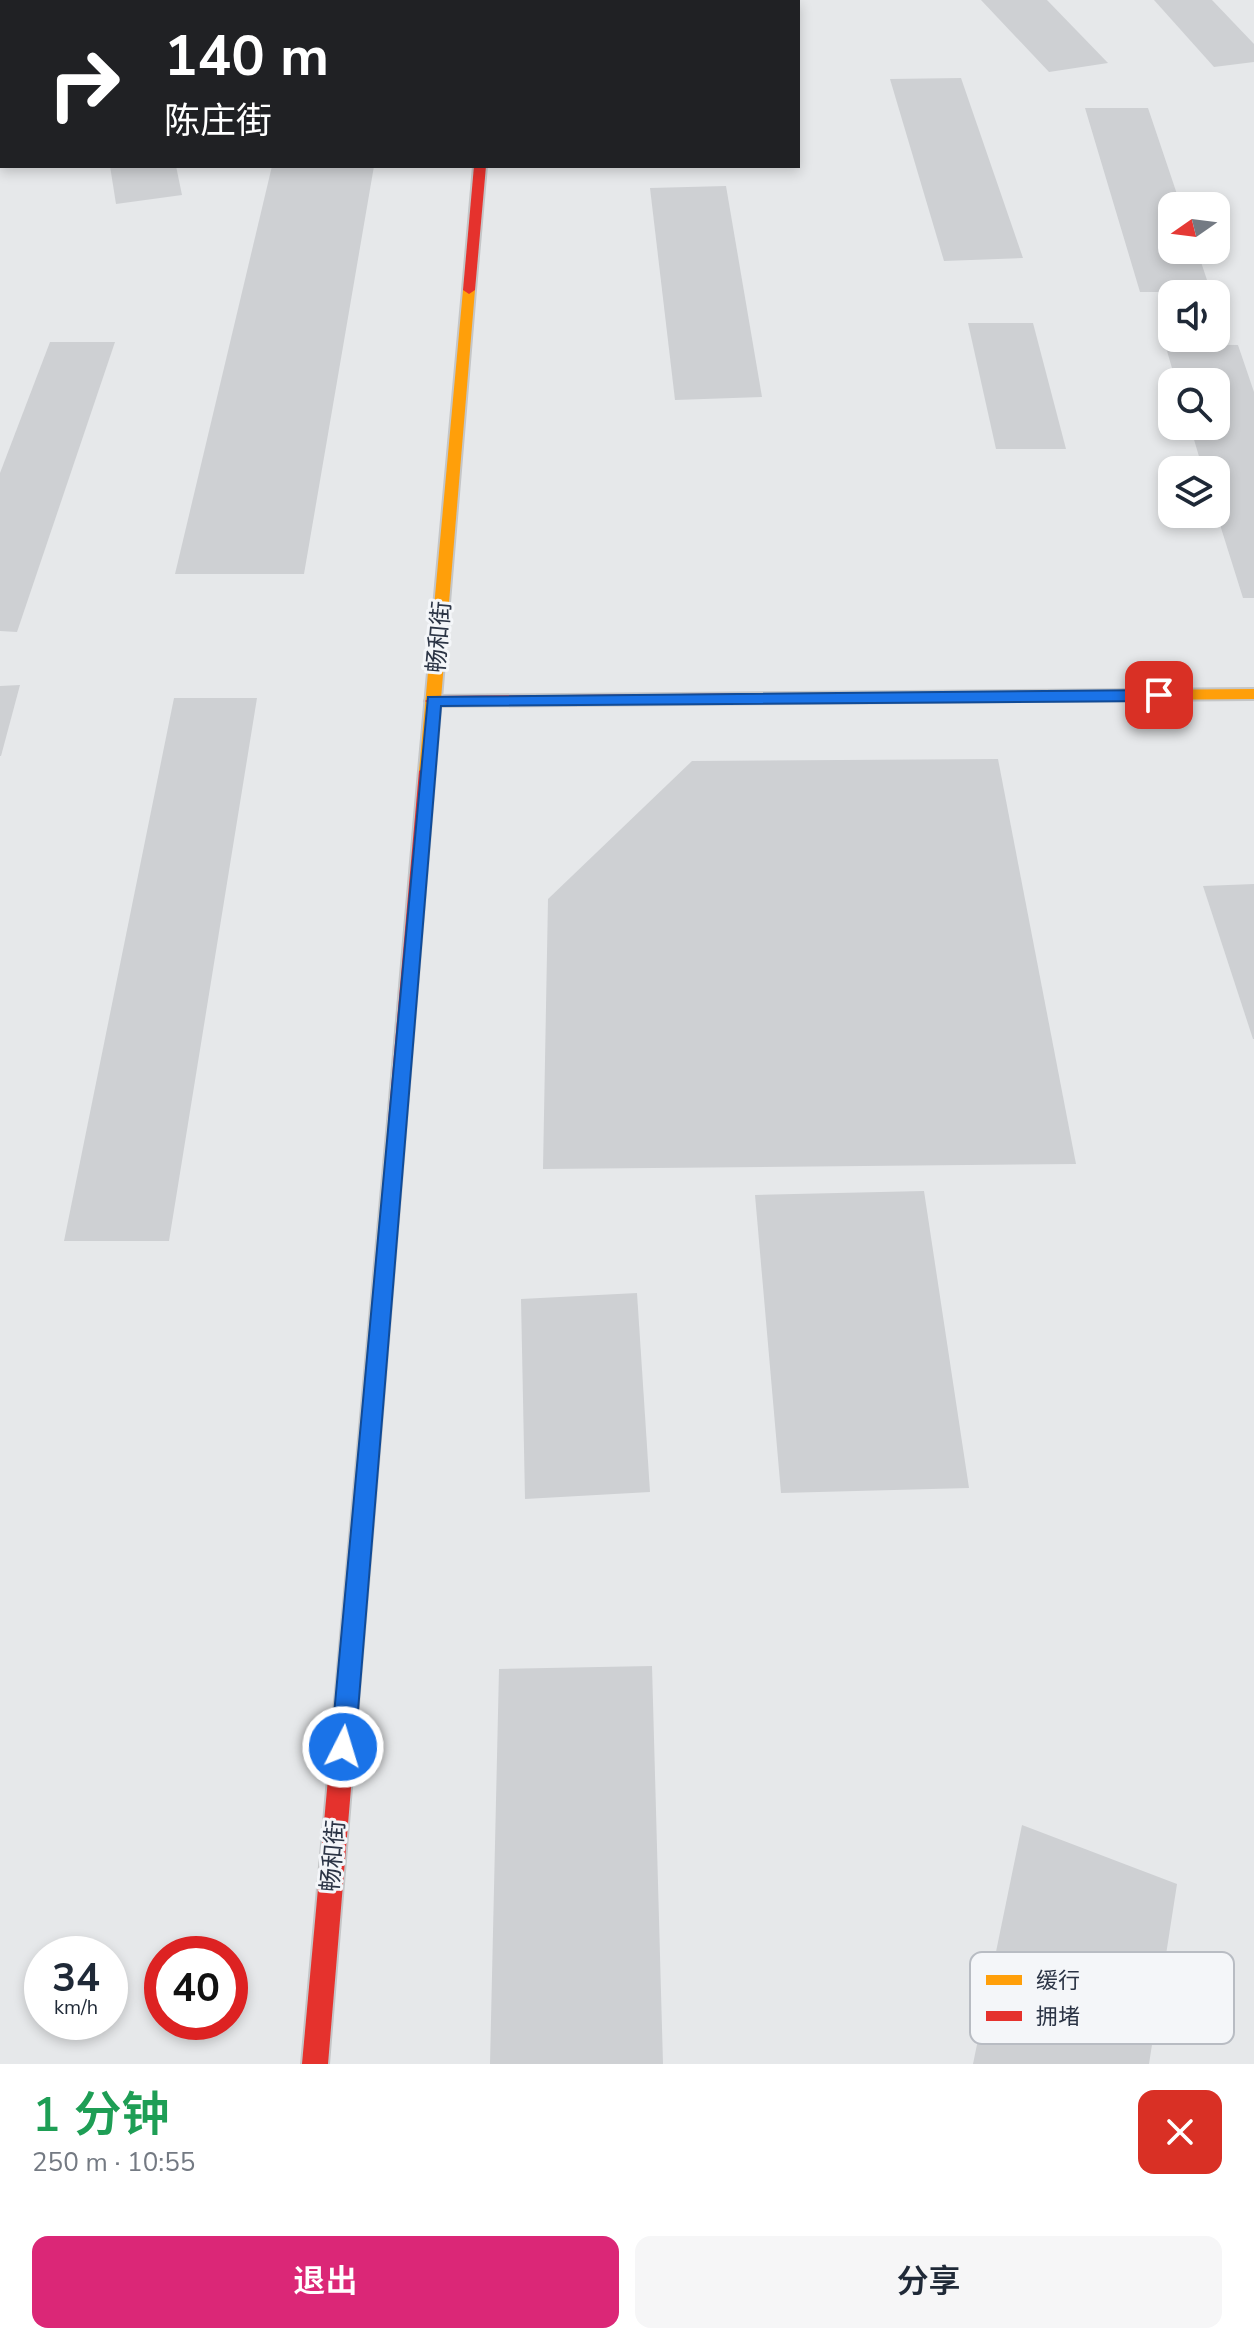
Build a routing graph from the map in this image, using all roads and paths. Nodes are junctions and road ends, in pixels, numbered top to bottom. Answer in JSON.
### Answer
{"nodes":[{"id":1,"x":480,"y":168,"type":"edge"},
{"id":2,"x":1254,"y":694,"type":"edge"},
{"id":3,"x":433,"y":701,"type":"junction"},
{"id":4,"x":315,"y":2064,"type":"edge"}],
"edges":[{"from":1,"to":3,"type":"street","name":"畅和街"},
{"from":2,"to":3,"type":"street"},
{"from":3,"to":4,"type":"street","name":"畅和街"}]}
